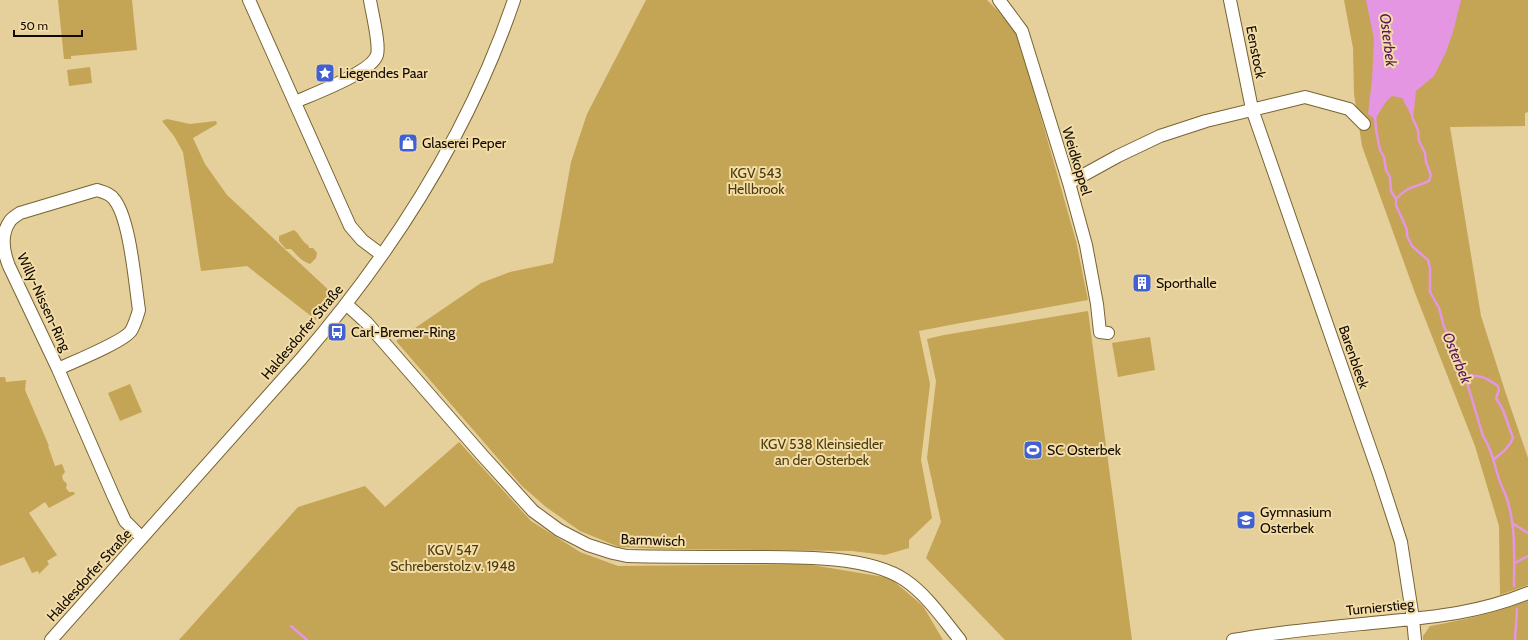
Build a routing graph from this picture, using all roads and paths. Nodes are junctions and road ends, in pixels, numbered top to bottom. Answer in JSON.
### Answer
{"nodes":[{"id":1,"x":249,"y":0,"type":"edge"},
{"id":2,"x":370,"y":0,"type":"edge"},
{"id":3,"x":514,"y":0,"type":"edge"},
{"id":4,"x":999,"y":0,"type":"edge"},
{"id":5,"x":1230,"y":0,"type":"edge"},
{"id":6,"x":295,"y":102,"type":"junction"},
{"id":7,"x":1252,"y":109,"type":"junction"},
{"id":8,"x":1364,"y":124,"type":"dead end"},
{"id":9,"x":1069,"y":183,"type":"junction"},
{"id":10,"x":382,"y":255,"type":"junction"},
{"id":11,"x":346,"y":304,"type":"junction"},
{"id":12,"x":1108,"y":333,"type":"dead end"},
{"id":13,"x":58,"y":368,"type":"junction"},
{"id":14,"x":142,"y":538,"type":"junction"},
{"id":15,"x":1528,"y":593,"type":"edge"},
{"id":16,"x":1413,"y":619,"type":"junction"},
{"id":17,"x":51,"y":640,"type":"edge"},
{"id":18,"x":960,"y":640,"type":"edge"},
{"id":19,"x":1233,"y":640,"type":"edge"},
{"id":20,"x":1415,"y":640,"type":"edge"}],
"edges":[{"from":1,"to":6,"type":"street"},
{"from":2,"to":6,"type":"street"},
{"from":3,"to":10,"type":"street","name":"Haldesdorfer Straße"},
{"from":4,"to":9,"type":"street","name":"Weidkoppel"},
{"from":5,"to":7,"type":"street","name":"Eenstock"},
{"from":6,"to":10,"type":"street"},
{"from":7,"to":8,"type":"street"},
{"from":7,"to":9,"type":"street"},
{"from":7,"to":16,"type":"street","name":"Barenbleek"},
{"from":9,"to":12,"type":"street","name":"Weidkoppel"},
{"from":10,"to":11,"type":"street","name":"Haldesdorfer Straße"},
{"from":11,"to":14,"type":"street","name":"Haldesdorfer Straße"},
{"from":11,"to":18,"type":"street","name":"Barmwisch"},
{"from":13,"to":13,"type":"street","name":"Willy-Nissen-Ring"},
{"from":13,"to":14,"type":"street","name":"Willy-Nissen-Ring"},
{"from":14,"to":17,"type":"street","name":"Haldesdorfer Straße"},
{"from":15,"to":16,"type":"street","name":"Turnierstieg"},
{"from":16,"to":19,"type":"street","name":"Turnierstieg"},
{"from":16,"to":20,"type":"street","name":"Barenbleek"}]}
